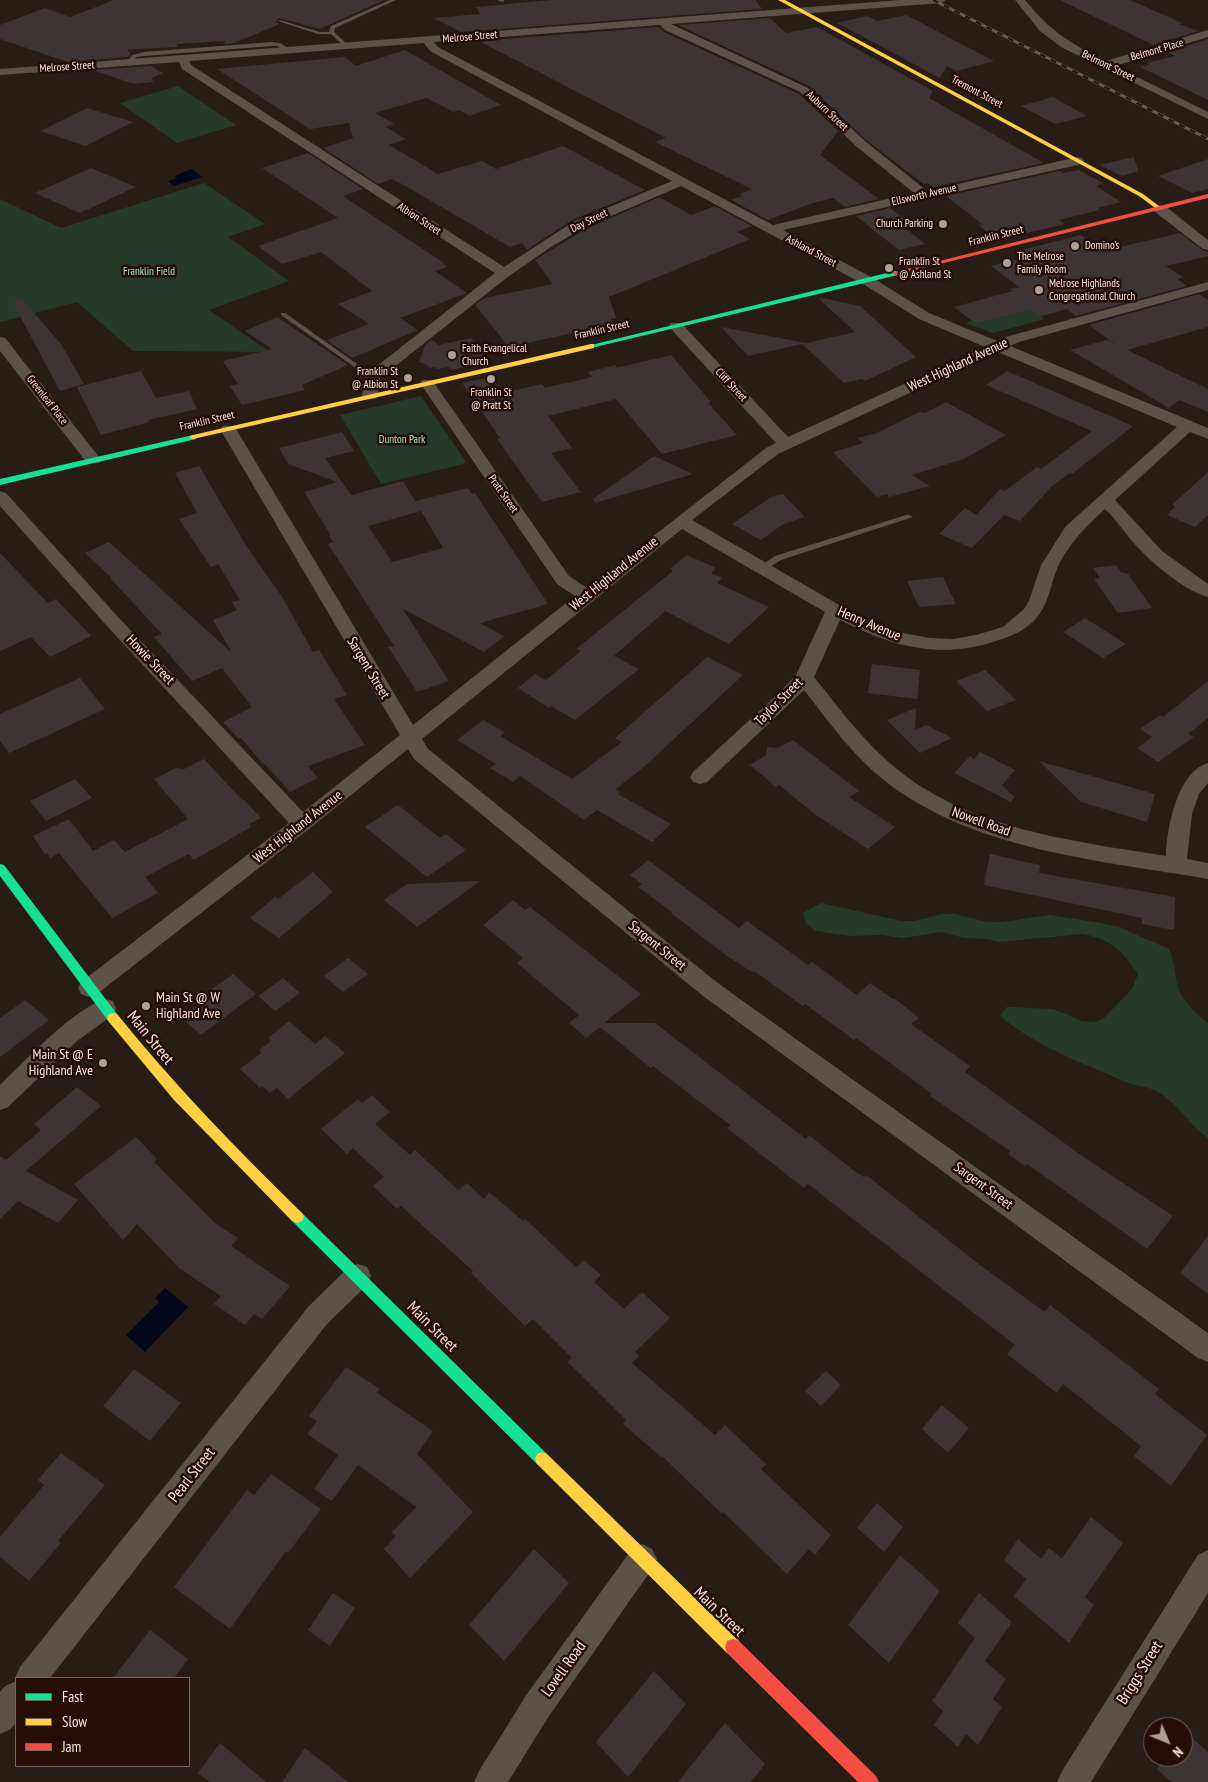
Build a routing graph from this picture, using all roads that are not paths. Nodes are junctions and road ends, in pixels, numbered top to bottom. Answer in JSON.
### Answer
{"nodes":[{"id":1,"x":394,"y":0,"type":"edge"},
{"id":2,"x":781,"y":0,"type":"edge"},
{"id":3,"x":941,"y":0,"type":"edge"},
{"id":4,"x":1020,"y":0,"type":"edge"},
{"id":5,"x":801,"y":11,"type":"junction"},
{"id":6,"x":280,"y":20,"type":"dead end"},
{"id":7,"x":663,"y":22,"type":"junction"},
{"id":8,"x":332,"y":33,"type":"junction"},
{"id":9,"x":1208,"y":33,"type":"edge"},
{"id":10,"x":428,"y":40,"type":"junction"},
{"id":11,"x":346,"y":46,"type":"junction"},
{"id":12,"x":288,"y":50,"type":"junction"},
{"id":13,"x":183,"y":58,"type":"junction"},
{"id":14,"x":130,"y":62,"type":"junction"},
{"id":15,"x":1105,"y":65,"type":"junction"},
{"id":16,"x":0,"y":72,"type":"edge"},
{"id":17,"x":1208,"y":116,"type":"edge"},
{"id":18,"x":1078,"y":161,"type":"junction"},
{"id":19,"x":681,"y":182,"type":"junction"},
{"id":20,"x":924,"y":194,"type":"junction"},
{"id":21,"x":1208,"y":196,"type":"edge"},
{"id":22,"x":1160,"y":209,"type":"junction"},
{"id":23,"x":771,"y":229,"type":"junction"},
{"id":24,"x":1208,"y":246,"type":"edge"},
{"id":25,"x":504,"y":273,"type":"junction"},
{"id":26,"x":868,"y":281,"type":"junction"},
{"id":27,"x":1208,"y":286,"type":"edge"},
{"id":28,"x":283,"y":314,"type":"dead end"},
{"id":29,"x":676,"y":326,"type":"junction"},
{"id":30,"x":0,"y":341,"type":"edge"},
{"id":31,"x":997,"y":347,"type":"junction"},
{"id":32,"x":372,"y":377,"type":"junction"},
{"id":33,"x":427,"y":383,"type":"junction"},
{"id":34,"x":370,"y":396,"type":"junction"},
{"id":35,"x":1188,"y":426,"type":"junction"},
{"id":36,"x":228,"y":429,"type":"junction"},
{"id":37,"x":1208,"y":434,"type":"edge"},
{"id":38,"x":785,"y":444,"type":"junction"},
{"id":39,"x":93,"y":460,"type":"junction"},
{"id":40,"x":0,"y":482,"type":"edge"},
{"id":41,"x":0,"y":496,"type":"edge"},
{"id":42,"x":1104,"y":500,"type":"junction"},
{"id":43,"x":909,"y":517,"type":"dead end"},
{"id":44,"x":681,"y":521,"type":"junction"},
{"id":45,"x":762,"y":568,"type":"junction"},
{"id":46,"x":1208,"y":591,"type":"edge"},
{"id":47,"x":587,"y":596,"type":"junction"},
{"id":48,"x":835,"y":610,"type":"junction"},
{"id":49,"x":804,"y":678,"type":"junction"},
{"id":50,"x":410,"y":738,"type":"junction"},
{"id":51,"x":1208,"y":770,"type":"edge"},
{"id":52,"x":700,"y":777,"type":"dead end"},
{"id":53,"x":302,"y":824,"type":"junction"},
{"id":54,"x":1176,"y":865,"type":"junction"},
{"id":55,"x":0,"y":868,"type":"edge"},
{"id":56,"x":1208,"y":871,"type":"edge"},
{"id":57,"x":89,"y":988,"type":"junction"},
{"id":58,"x":105,"y":1008,"type":"junction"},
{"id":59,"x":0,"y":1100,"type":"edge"},
{"id":60,"x":358,"y":1276,"type":"junction"},
{"id":61,"x":1208,"y":1349,"type":"edge"},
{"id":62,"x":642,"y":1559,"type":"junction"},
{"id":63,"x":1208,"y":1565,"type":"edge"},
{"id":64,"x":32,"y":1677,"type":"edge"},
{"id":65,"x":15,"y":1698,"type":"edge"},
{"id":66,"x":0,"y":1718,"type":"edge"},
{"id":67,"x":490,"y":1782,"type":"edge"},
{"id":68,"x":870,"y":1782,"type":"edge"},
{"id":69,"x":1073,"y":1782,"type":"edge"}],
"edges":[{"from":1,"to":8,"type":"lane"},
{"from":2,"to":5,"type":"main road","name":"Tremont Street"},
{"from":3,"to":5,"type":"street","name":"Melrose Street"},
{"from":4,"to":15,"type":"street","name":"Belmont Street"},
{"from":5,"to":7,"type":"street","name":"Melrose Street"},
{"from":5,"to":18,"type":"main road","name":"Tremont Street"},
{"from":6,"to":8,"type":"lane"},
{"from":7,"to":10,"type":"street","name":"Melrose Street"},
{"from":7,"to":20,"type":"street","name":"Auburn Street"},
{"from":8,"to":11,"type":"lane"},
{"from":9,"to":15,"type":"street","name":"Belmont Place"},
{"from":10,"to":11,"type":"street","name":"Melrose Street"},
{"from":10,"to":19,"type":"street","name":"Ashland Street"},
{"from":11,"to":12,"type":"street","name":"Melrose Street"},
{"from":12,"to":13,"type":"street","name":"Melrose Street"},
{"from":12,"to":14,"type":"lane"},
{"from":13,"to":14,"type":"street","name":"Melrose Street"},
{"from":13,"to":25,"type":"street","name":"Albion Street"},
{"from":14,"to":16,"type":"street","name":"Melrose Street"},
{"from":15,"to":17,"type":"street","name":"Belmont Street"},
{"from":18,"to":20,"type":"street","name":"Ellsworth Avenue"},
{"from":18,"to":22,"type":"main road","name":"Tremont Street"},
{"from":19,"to":23,"type":"street","name":"Ashland Street"},
{"from":19,"to":25,"type":"street","name":"Day Street"},
{"from":20,"to":23,"type":"street","name":"Ellsworth Avenue"},
{"from":21,"to":22,"type":"main road","name":"Franklin Street"},
{"from":22,"to":24,"type":"street"},
{"from":22,"to":26,"type":"main road","name":"Franklin Street"},
{"from":23,"to":26,"type":"street","name":"Ashland Street"},
{"from":25,"to":32,"type":"street"},
{"from":26,"to":29,"type":"main road","name":"Franklin Street"},
{"from":26,"to":31,"type":"street","name":"Ashland Street"},
{"from":27,"to":31,"type":"street","name":"West Highland Avenue"},
{"from":28,"to":32,"type":"lane"},
{"from":29,"to":33,"type":"main road","name":"Franklin Street"},
{"from":29,"to":38,"type":"street","name":"Cliff Street"},
{"from":30,"to":39,"type":"street","name":"Greenleaf Place"},
{"from":31,"to":35,"type":"street","name":"Ashland Street"},
{"from":31,"to":38,"type":"street","name":"West Highland Avenue"},
{"from":32,"to":34,"type":"street"},
{"from":33,"to":34,"type":"main road","name":"Franklin Street"},
{"from":33,"to":47,"type":"street","name":"Pratt Street"},
{"from":34,"to":36,"type":"main road","name":"Franklin Street"},
{"from":35,"to":37,"type":"street","name":"Ashland Street"},
{"from":35,"to":42,"type":"street","name":"Henry Avenue"},
{"from":36,"to":39,"type":"main road","name":"Franklin Street"},
{"from":36,"to":50,"type":"street","name":"Sargent Street"},
{"from":38,"to":44,"type":"street","name":"West Highland Avenue"},
{"from":39,"to":40,"type":"main road","name":"Franklin Street"},
{"from":41,"to":53,"type":"street","name":"Howie Street"},
{"from":42,"to":46,"type":"street"},
{"from":42,"to":48,"type":"street","name":"Henry Avenue"},
{"from":43,"to":45,"type":"lane"},
{"from":44,"to":45,"type":"street","name":"Henry Avenue"},
{"from":44,"to":47,"type":"street","name":"West Highland Avenue"},
{"from":45,"to":48,"type":"street","name":"Henry Avenue"},
{"from":47,"to":50,"type":"street","name":"West Highland Avenue"},
{"from":48,"to":49,"type":"street","name":"Taylor Street"},
{"from":49,"to":52,"type":"street","name":"Taylor Street"},
{"from":49,"to":54,"type":"street","name":"Nowell Road"},
{"from":50,"to":53,"type":"street","name":"West Highland Avenue"},
{"from":50,"to":61,"type":"street","name":"Sargent Street"},
{"from":51,"to":54,"type":"street"},
{"from":53,"to":57,"type":"street","name":"West Highland Avenue"},
{"from":54,"to":56,"type":"street","name":"Nowell Road"},
{"from":55,"to":57,"type":"main road","name":"Main Street"},
{"from":57,"to":58,"type":"main road","name":"Main Street"},
{"from":58,"to":59,"type":"street"},
{"from":58,"to":60,"type":"main road","name":"Main Street"},
{"from":60,"to":62,"type":"main road","name":"Main Street"},
{"from":60,"to":64,"type":"street","name":"Pearl Street"},
{"from":62,"to":67,"type":"street","name":"Lovell Road"},
{"from":62,"to":68,"type":"main road","name":"Main Street"},
{"from":63,"to":69,"type":"street","name":"Briggs Street"},
{"from":65,"to":66,"type":"street"}]}
